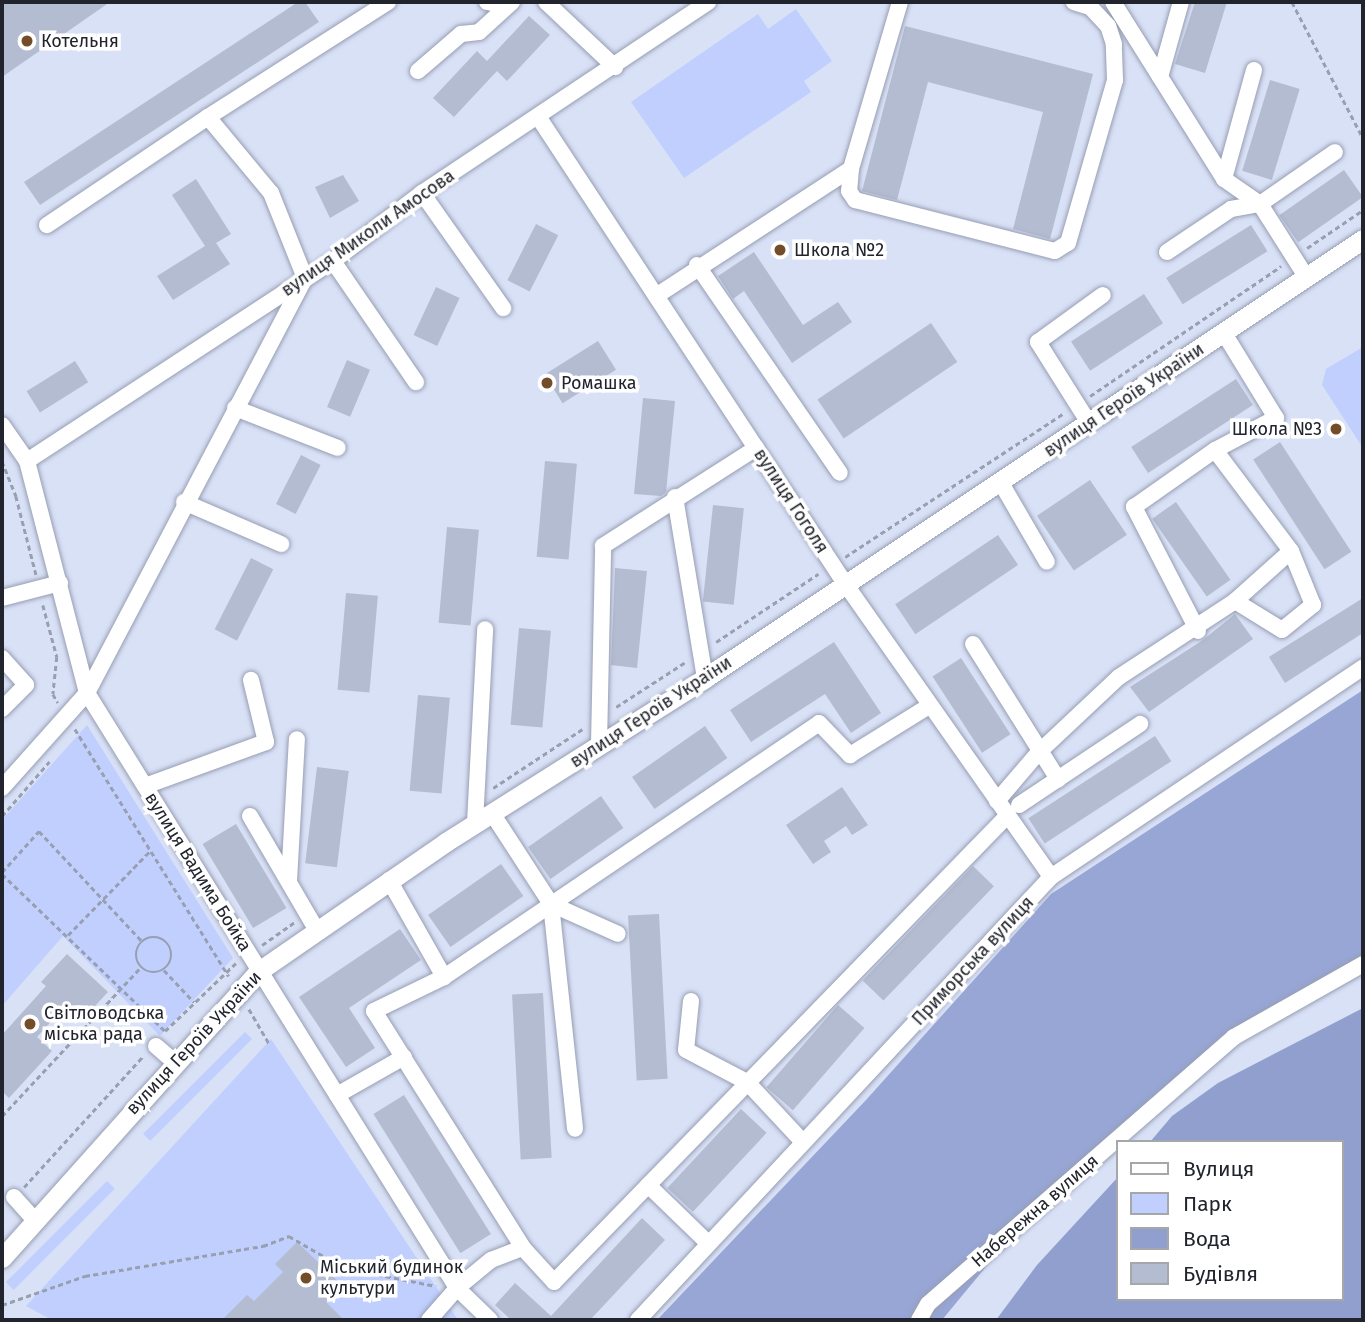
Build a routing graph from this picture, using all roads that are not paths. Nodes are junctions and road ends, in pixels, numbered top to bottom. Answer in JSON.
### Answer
{"nodes":[{"id":1,"x":388,"y":2,"type":"edge"},
{"id":2,"x":487,"y":2,"type":"edge"},
{"id":3,"x":547,"y":2,"type":"edge"},
{"id":4,"x":708,"y":2,"type":"edge"},
{"id":5,"x":900,"y":2,"type":"edge"},
{"id":6,"x":1074,"y":2,"type":"edge"},
{"id":7,"x":1113,"y":2,"type":"edge"},
{"id":8,"x":1181,"y":2,"type":"edge"},
{"id":9,"x":510,"y":4,"type":"edge"},
{"id":10,"x":688,"y":7,"type":"edge"},
{"id":11,"x":615,"y":67,"type":"junction"},
{"id":12,"x":1254,"y":70,"type":"dead end"},
{"id":13,"x":418,"y":71,"type":"dead end"},
{"id":14,"x":1160,"y":77,"type":"junction"},
{"id":15,"x":208,"y":117,"type":"junction"},
{"id":16,"x":539,"y":118,"type":"junction"},
{"id":17,"x":1335,"y":152,"type":"dead end"},
{"id":18,"x":851,"y":169,"type":"junction"},
{"id":19,"x":1224,"y":179,"type":"junction"},
{"id":20,"x":422,"y":193,"type":"junction"},
{"id":21,"x":1260,"y":204,"type":"junction"},
{"id":22,"x":47,"y":225,"type":"dead end"},
{"id":23,"x":1363,"y":239,"type":"edge"},
{"id":24,"x":1167,"y":252,"type":"dead end"},
{"id":25,"x":333,"y":261,"type":"junction"},
{"id":26,"x":697,"y":265,"type":"junction"},
{"id":27,"x":305,"y":278,"type":"junction"},
{"id":28,"x":1307,"y":278,"type":"junction"},
{"id":29,"x":1103,"y":295,"type":"dead end"},
{"id":30,"x":656,"y":296,"type":"junction"},
{"id":31,"x":503,"y":308,"type":"dead end"},
{"id":32,"x":1224,"y":333,"type":"junction"},
{"id":33,"x":416,"y":382,"type":"dead end"},
{"id":34,"x":235,"y":408,"type":"junction"},
{"id":35,"x":1089,"y":423,"type":"junction"},
{"id":36,"x":2,"y":425,"type":"edge"},
{"id":37,"x":338,"y":448,"type":"dead end"},
{"id":38,"x":756,"y":448,"type":"junction"},
{"id":39,"x":1215,"y":450,"type":"junction"},
{"id":40,"x":27,"y":461,"type":"junction"},
{"id":41,"x":840,"y":473,"type":"dead end"},
{"id":42,"x":1001,"y":483,"type":"junction"},
{"id":43,"x":675,"y":497,"type":"junction"},
{"id":44,"x":184,"y":502,"type":"junction"},
{"id":45,"x":281,"y":544,"type":"dead end"},
{"id":46,"x":1291,"y":551,"type":"junction"},
{"id":47,"x":1048,"y":562,"type":"dead end"},
{"id":48,"x":844,"y":582,"type":"junction"},
{"id":49,"x":60,"y":583,"type":"junction"},
{"id":50,"x":2,"y":598,"type":"edge"},
{"id":51,"x":1235,"y":601,"type":"junction"},
{"id":52,"x":1197,"y":628,"type":"junction"},
{"id":53,"x":485,"y":629,"type":"dead end"},
{"id":54,"x":973,"y":644,"type":"dead end"},
{"id":55,"x":2,"y":658,"type":"edge"},
{"id":56,"x":1363,"y":667,"type":"edge"},
{"id":57,"x":705,"y":678,"type":"junction"},
{"id":58,"x":251,"y":680,"type":"dead end"},
{"id":59,"x":88,"y":693,"type":"junction"},
{"id":60,"x":929,"y":706,"type":"junction"},
{"id":61,"x":2,"y":709,"type":"edge"},
{"id":62,"x":1140,"y":723,"type":"dead end"},
{"id":63,"x":297,"y":739,"type":"dead end"},
{"id":64,"x":600,"y":745,"type":"junction"},
{"id":65,"x":1038,"y":753,"type":"junction"},
{"id":66,"x":1058,"y":779,"type":"junction"},
{"id":67,"x":145,"y":786,"type":"junction"},
{"id":68,"x":2,"y":788,"type":"edge"},
{"id":69,"x":997,"y":801,"type":"junction"},
{"id":70,"x":1013,"y":810,"type":"junction"},
{"id":71,"x":492,"y":813,"type":"junction"},
{"id":72,"x":250,"y":816,"type":"dead end"},
{"id":73,"x":475,"y":823,"type":"junction"},
{"id":74,"x":1051,"y":877,"type":"junction"},
{"id":75,"x":389,"y":880,"type":"junction"},
{"id":76,"x":289,"y":881,"type":"junction"},
{"id":77,"x":551,"y":904,"type":"junction"},
{"id":78,"x":312,"y":921,"type":"junction"},
{"id":79,"x":618,"y":934,"type":"dead end"},
{"id":80,"x":1363,"y":964,"type":"edge"},
{"id":81,"x":259,"y":971,"type":"junction"},
{"id":82,"x":444,"y":976,"type":"junction"},
{"id":83,"x":691,"y":1001,"type":"dead end"},
{"id":84,"x":153,"y":1046,"type":"road end"},
{"id":85,"x":404,"y":1057,"type":"junction"},
{"id":86,"x":177,"y":1064,"type":"junction"},
{"id":87,"x":747,"y":1082,"type":"junction"},
{"id":88,"x":337,"y":1095,"type":"junction"},
{"id":89,"x":575,"y":1129,"type":"dead end"},
{"id":90,"x":803,"y":1142,"type":"junction"},
{"id":91,"x":648,"y":1185,"type":"junction"},
{"id":92,"x":14,"y":1197,"type":"road end"},
{"id":93,"x":35,"y":1220,"type":"junction"},
{"id":94,"x":708,"y":1243,"type":"junction"},
{"id":95,"x":523,"y":1248,"type":"junction"},
{"id":96,"x":2,"y":1258,"type":"edge"},
{"id":97,"x":457,"y":1288,"type":"junction"},
{"id":98,"x":429,"y":1320,"type":"edge"},
{"id":99,"x":490,"y":1320,"type":"edge"},
{"id":100,"x":638,"y":1320,"type":"edge"},
{"id":101,"x":919,"y":1320,"type":"edge"}],
"edges":[{"from":1,"to":15,"type":"street"},
{"from":2,"to":9,"type":"street"},
{"from":3,"to":11,"type":"street"},
{"from":4,"to":10,"type":"street","name":"вулиця Миколи Амосова"},
{"from":5,"to":18,"type":"street"},
{"from":6,"to":18,"type":"street"},
{"from":7,"to":14,"type":"street"},
{"from":8,"to":14,"type":"street"},
{"from":9,"to":13,"type":"street"},
{"from":10,"to":11,"type":"street","name":"вулиця Миколи Амосова"},
{"from":11,"to":16,"type":"street","name":"вулиця Миколи Амосова"},
{"from":12,"to":19,"type":"street"},
{"from":14,"to":19,"type":"street"},
{"from":15,"to":22,"type":"street"},
{"from":15,"to":27,"type":"street"},
{"from":16,"to":20,"type":"street","name":"вулиця Миколи Амосова"},
{"from":16,"to":30,"type":"street","name":"вулиця Гоголя"},
{"from":17,"to":21,"type":"street"},
{"from":18,"to":26,"type":"street"},
{"from":19,"to":21,"type":"street"},
{"from":20,"to":25,"type":"street","name":"вулиця Миколи Амосова"},
{"from":20,"to":31,"type":"street"},
{"from":21,"to":24,"type":"street"},
{"from":21,"to":28,"type":"street"},
{"from":23,"to":28,"type":"main road","name":"вулиця Героїв України"},
{"from":25,"to":27,"type":"street","name":"вулиця Миколи Амосова"},
{"from":25,"to":33,"type":"street"},
{"from":26,"to":30,"type":"street"},
{"from":26,"to":41,"type":"street"},
{"from":27,"to":34,"type":"street"},
{"from":27,"to":40,"type":"street","name":"вулиця Миколи Амосова"},
{"from":28,"to":32,"type":"main road","name":"вулиця Героїв України"},
{"from":29,"to":35,"type":"street"},
{"from":30,"to":38,"type":"street","name":"вулиця Гоголя"},
{"from":32,"to":35,"type":"main road","name":"вулиця Героїв України"},
{"from":32,"to":39,"type":"street"},
{"from":34,"to":37,"type":"street"},
{"from":34,"to":44,"type":"street"},
{"from":35,"to":42,"type":"main road","name":"вулиця Героїв України"},
{"from":36,"to":40,"type":"street","name":"вулиця Вадима Бойка"},
{"from":38,"to":43,"type":"street"},
{"from":38,"to":48,"type":"street","name":"вулиця Гоголя"},
{"from":39,"to":46,"type":"street"},
{"from":39,"to":52,"type":"street"},
{"from":40,"to":49,"type":"street","name":"вулиця Вадима Бойка"},
{"from":42,"to":47,"type":"street"},
{"from":42,"to":48,"type":"main road","name":"вулиця Героїв України"},
{"from":43,"to":57,"type":"street"},
{"from":43,"to":64,"type":"street"},
{"from":44,"to":45,"type":"street"},
{"from":44,"to":59,"type":"street"},
{"from":46,"to":51,"type":"street"},
{"from":46,"to":51,"type":"street"},
{"from":48,"to":57,"type":"main road","name":"вулиця Героїв України"},
{"from":48,"to":60,"type":"street","name":"вулиця Гоголя"},
{"from":49,"to":50,"type":"street"},
{"from":49,"to":59,"type":"street","name":"вулиця Вадима Бойка"},
{"from":51,"to":52,"type":"street"},
{"from":52,"to":65,"type":"street"},
{"from":53,"to":73,"type":"street"},
{"from":54,"to":65,"type":"street"},
{"from":55,"to":61,"type":"street"},
{"from":56,"to":74,"type":"street","name":"Приморська вулиця"},
{"from":57,"to":64,"type":"main road","name":"вулиця Героїв України"},
{"from":58,"to":67,"type":"street"},
{"from":59,"to":67,"type":"street","name":"вулиця Вадима Бойка"},
{"from":59,"to":68,"type":"street"},
{"from":60,"to":69,"type":"street","name":"вулиця Гоголя"},
{"from":60,"to":77,"type":"street"},
{"from":62,"to":66,"type":"street"},
{"from":63,"to":76,"type":"street"},
{"from":64,"to":71,"type":"main road","name":"вулиця Героїв України"},
{"from":65,"to":66,"type":"street"},
{"from":65,"to":69,"type":"street"},
{"from":66,"to":70,"type":"street"},
{"from":67,"to":81,"type":"street","name":"вулиця Вадима Бойка"},
{"from":69,"to":70,"type":"street","name":"вулиця Гоголя"},
{"from":70,"to":74,"type":"street","name":"вулиця Гоголя"},
{"from":70,"to":87,"type":"street"},
{"from":71,"to":73,"type":"main road","name":"вулиця Героїв України"},
{"from":71,"to":77,"type":"street"},
{"from":72,"to":76,"type":"street"},
{"from":73,"to":75,"type":"main road","name":"вулиця Героїв України"},
{"from":74,"to":90,"type":"street","name":"Приморська вулиця"},
{"from":75,"to":78,"type":"main road","name":"вулиця Героїв України"},
{"from":75,"to":82,"type":"street"},
{"from":76,"to":78,"type":"street"},
{"from":77,"to":79,"type":"street"},
{"from":77,"to":82,"type":"street"},
{"from":77,"to":89,"type":"street"},
{"from":78,"to":81,"type":"main road","name":"вулиця Героїв України"},
{"from":80,"to":101,"type":"street","name":"Набережна вулиця"},
{"from":81,"to":86,"type":"main road","name":"вулиця Героїв України"},
{"from":81,"to":88,"type":"street","name":"вулиця Вадима Бойка"},
{"from":82,"to":85,"type":"street"},
{"from":83,"to":87,"type":"street"},
{"from":84,"to":86,"type":"street"},
{"from":85,"to":88,"type":"street"},
{"from":85,"to":95,"type":"street"},
{"from":86,"to":93,"type":"main road","name":"вулиця Героїв України"},
{"from":87,"to":90,"type":"street"},
{"from":87,"to":91,"type":"street"},
{"from":88,"to":97,"type":"street","name":"вулиця Вадима Бойка"},
{"from":90,"to":94,"type":"street","name":"Приморська вулиця"},
{"from":91,"to":94,"type":"street"},
{"from":91,"to":95,"type":"street"},
{"from":92,"to":93,"type":"street"},
{"from":93,"to":96,"type":"main road","name":"вулиця Героїв України"},
{"from":94,"to":100,"type":"street","name":"Приморська вулиця"},
{"from":95,"to":97,"type":"street"},
{"from":97,"to":98,"type":"street"},
{"from":97,"to":99,"type":"street","name":"вулиця Вадима Бойка"}]}
